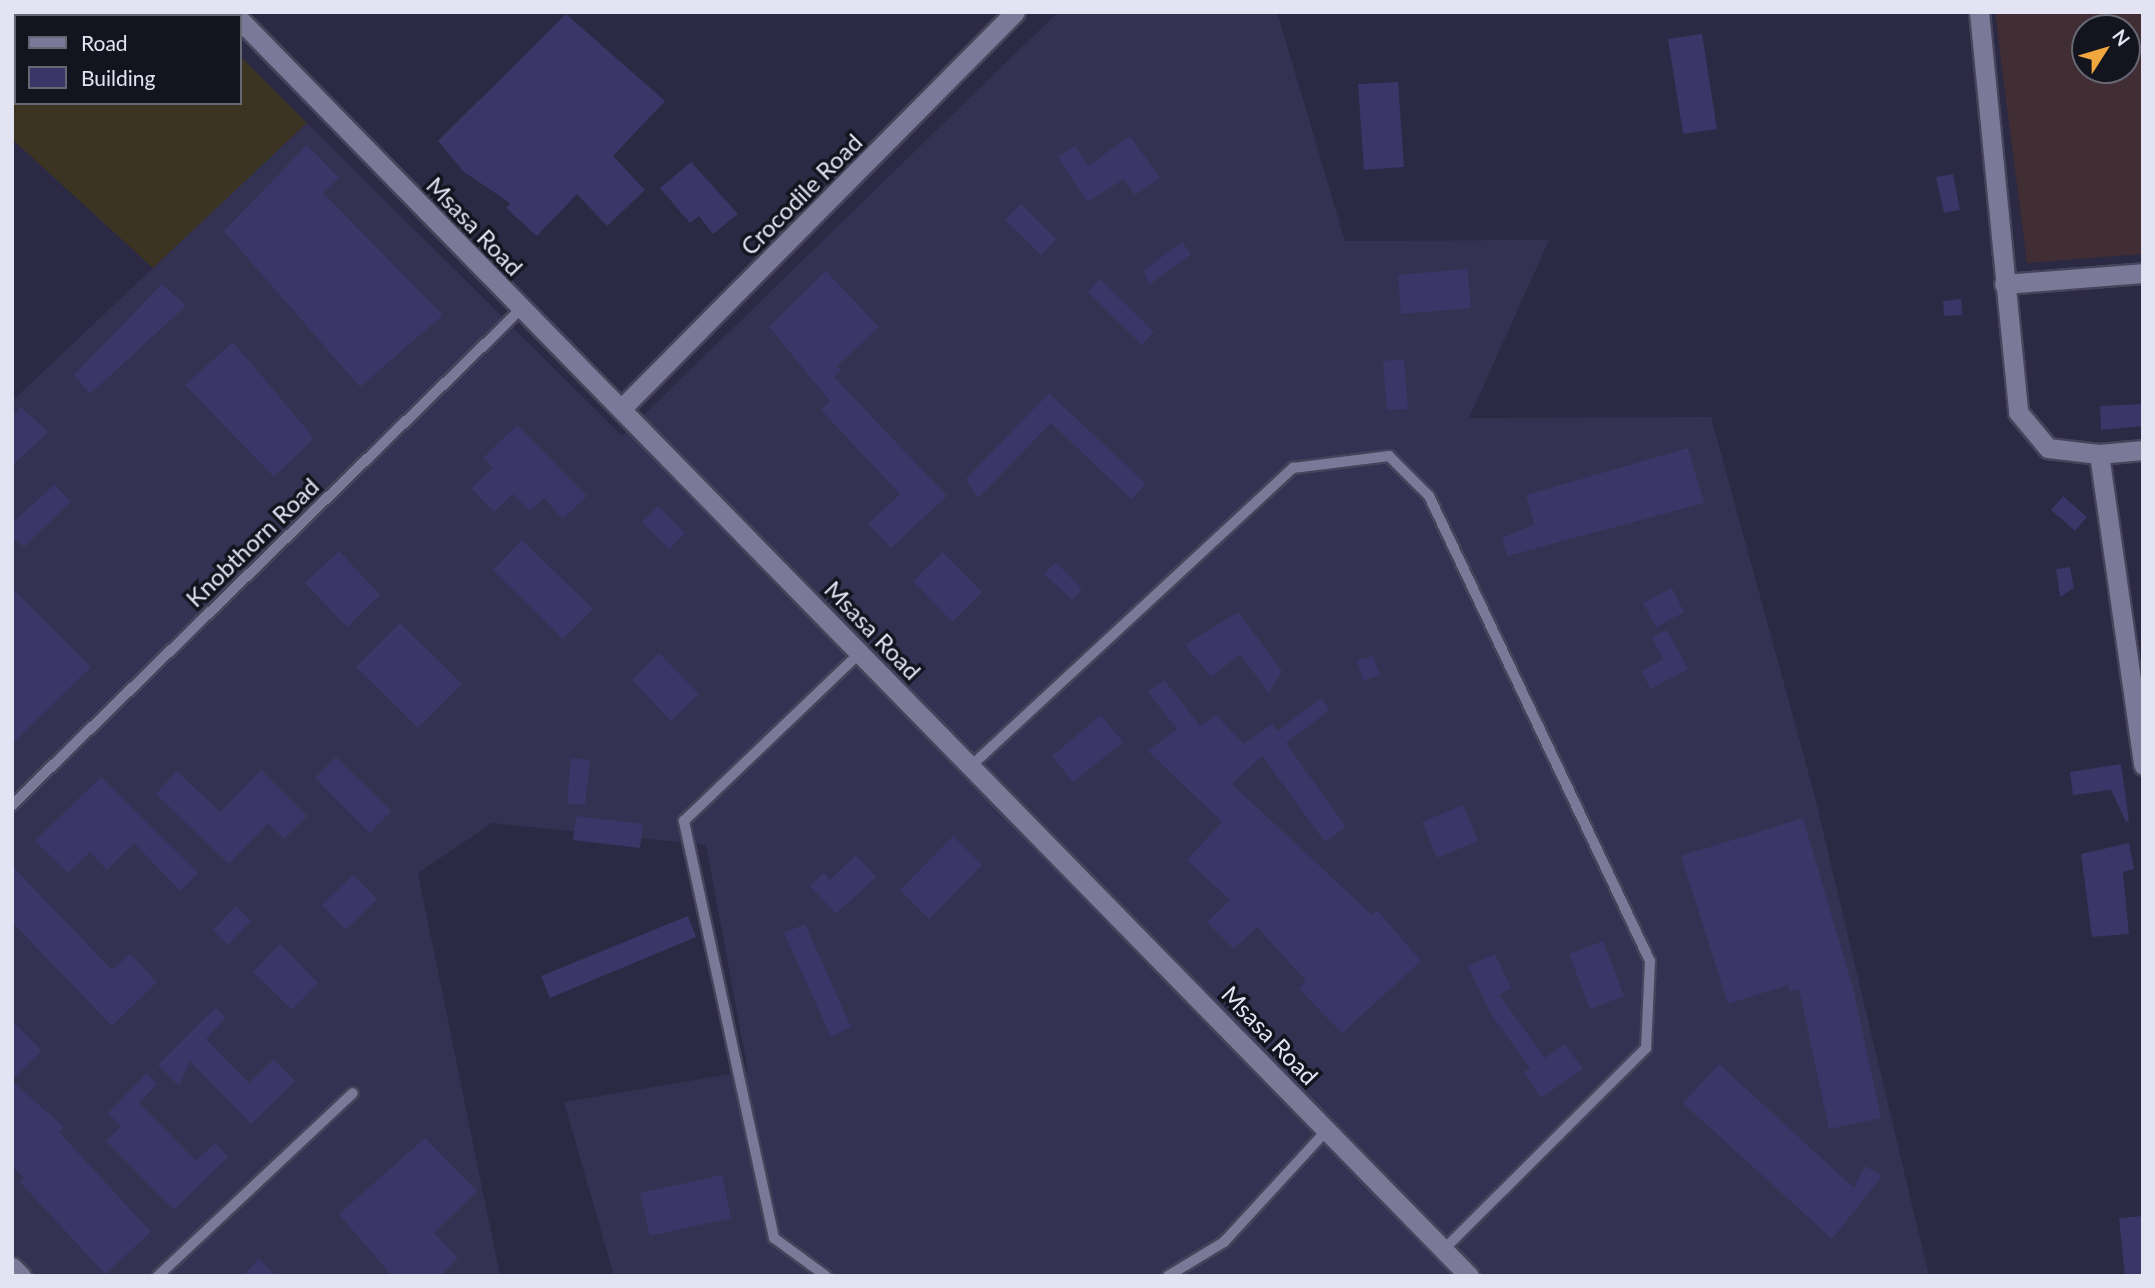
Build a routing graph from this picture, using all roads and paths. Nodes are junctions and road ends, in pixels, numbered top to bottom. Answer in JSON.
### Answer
{"nodes":[{"id":1,"x":1016,"y":12,"type":"edge"},
{"id":2,"x":1979,"y":12,"type":"edge"},
{"id":3,"x":242,"y":22,"type":"edge"},
{"id":4,"x":2143,"y":273,"type":"edge"},
{"id":5,"x":2004,"y":284,"type":"junction"},
{"id":6,"x":522,"y":308,"type":"junction"},
{"id":7,"x":621,"y":409,"type":"junction"},
{"id":8,"x":2143,"y":450,"type":"edge"},
{"id":9,"x":2099,"y":454,"type":"junction"},
{"id":10,"x":860,"y":653,"type":"junction"},
{"id":11,"x":2143,"y":765,"type":"edge"},
{"id":12,"x":971,"y":766,"type":"junction"},
{"id":13,"x":12,"y":806,"type":"edge"},
{"id":14,"x":353,"y":1093,"type":"dead end"},
{"id":15,"x":1328,"y":1129,"type":"junction"},
{"id":16,"x":1445,"y":1248,"type":"junction"},
{"id":17,"x":12,"y":1267,"type":"edge"},
{"id":18,"x":21,"y":1276,"type":"edge"},
{"id":19,"x":158,"y":1276,"type":"edge"},
{"id":20,"x":826,"y":1276,"type":"edge"},
{"id":21,"x":1168,"y":1276,"type":"edge"},
{"id":22,"x":1469,"y":1276,"type":"edge"}],
"edges":[{"from":1,"to":7,"type":"street","name":"Crocodile Road"},
{"from":2,"to":5,"type":"street"},
{"from":3,"to":6,"type":"street","name":"Msasa Road"},
{"from":4,"to":5,"type":"street"},
{"from":5,"to":9,"type":"street"},
{"from":6,"to":7,"type":"street","name":"Msasa Road"},
{"from":6,"to":13,"type":"lane","name":"Knobthorn Road"},
{"from":7,"to":10,"type":"street","name":"Msasa Road"},
{"from":8,"to":9,"type":"street"},
{"from":9,"to":11,"type":"street"},
{"from":10,"to":12,"type":"street","name":"Msasa Road"},
{"from":10,"to":20,"type":"lane"},
{"from":12,"to":15,"type":"street","name":"Msasa Road"},
{"from":12,"to":16,"type":"lane"},
{"from":14,"to":19,"type":"lane"},
{"from":15,"to":16,"type":"street","name":"Msasa Road"},
{"from":15,"to":21,"type":"lane"},
{"from":16,"to":22,"type":"street","name":"Msasa Road"},
{"from":17,"to":18,"type":"street"}]}
